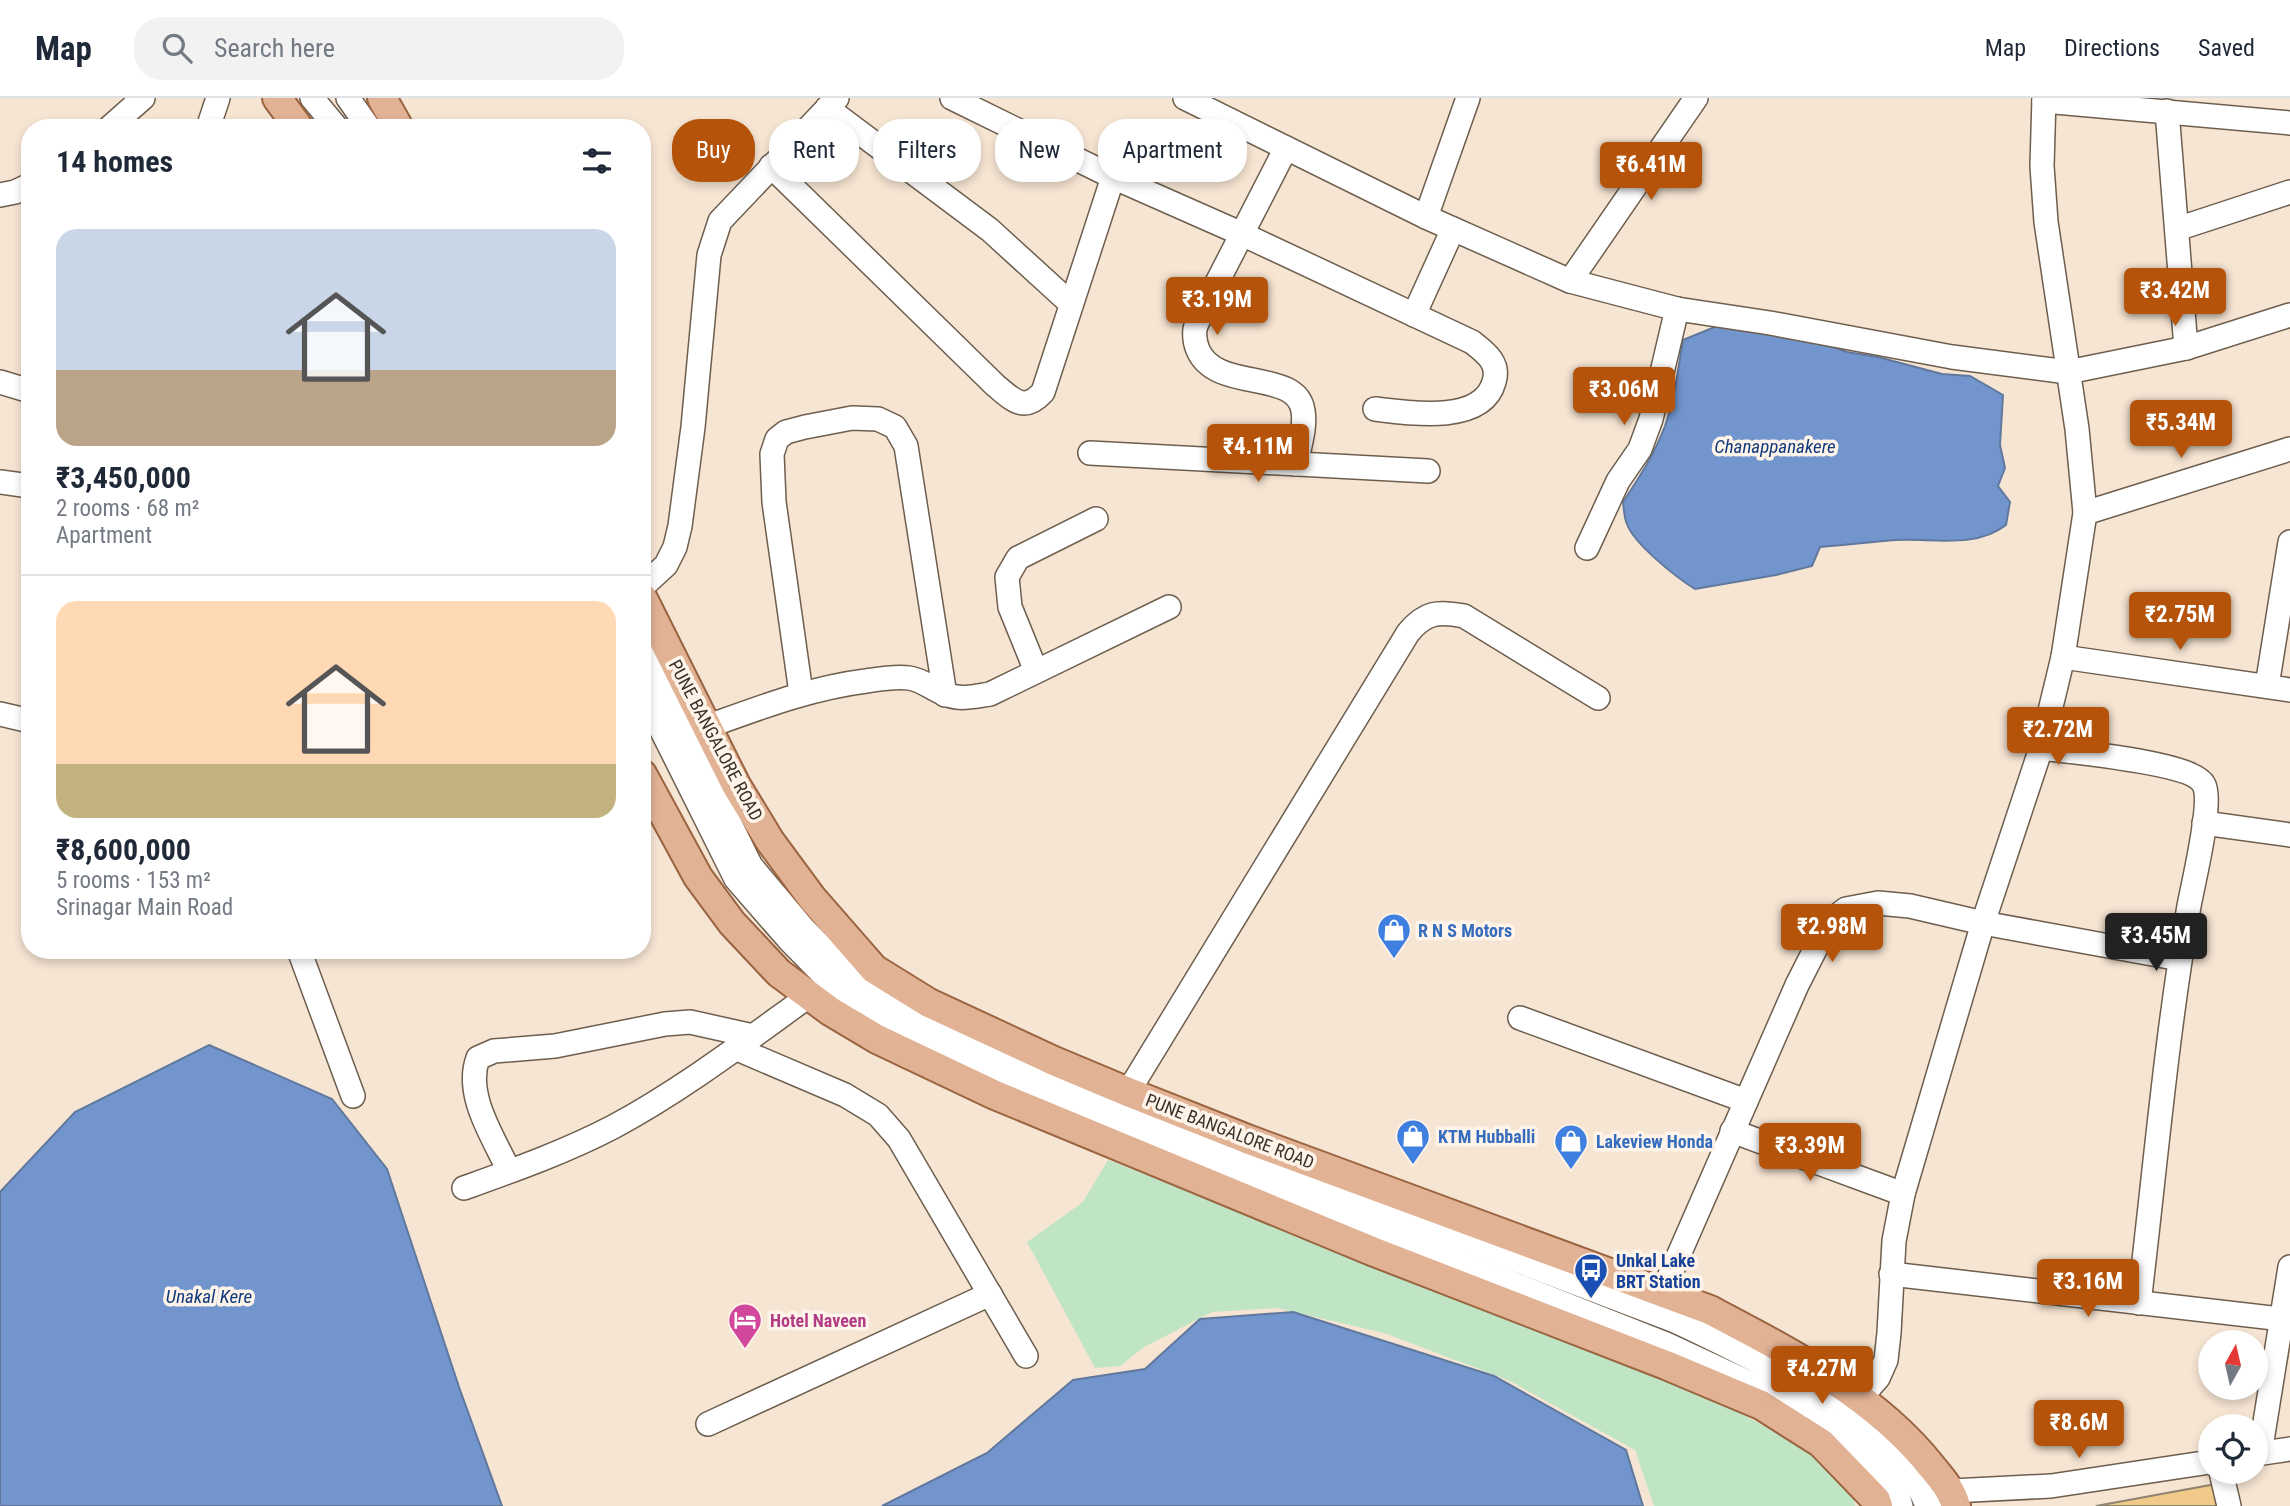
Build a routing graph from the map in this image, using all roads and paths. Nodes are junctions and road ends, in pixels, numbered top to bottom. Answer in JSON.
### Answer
{"nodes":[{"id":1,"x":143,"y":98,"type":"edge"},
{"id":2,"x":218,"y":98,"type":"edge"},
{"id":3,"x":277,"y":98,"type":"edge"},
{"id":4,"x":312,"y":98,"type":"edge"},
{"id":5,"x":348,"y":98,"type":"edge"},
{"id":6,"x":952,"y":98,"type":"edge"},
{"id":7,"x":1185,"y":98,"type":"edge"},
{"id":8,"x":1468,"y":98,"type":"edge"},
{"id":9,"x":1696,"y":98,"type":"edge"},
{"id":10,"x":2044,"y":99,"type":"edge"},
{"id":11,"x":386,"y":100,"type":"edge"},
{"id":12,"x":832,"y":103,"type":"edge"},
{"id":13,"x":2180,"y":107,"type":"edge"},
{"id":14,"x":119,"y":119,"type":"edge"},
{"id":15,"x":211,"y":119,"type":"edge"},
{"id":16,"x":292,"y":119,"type":"edge"},
{"id":17,"x":330,"y":119,"type":"edge"},
{"id":18,"x":363,"y":119,"type":"edge"},
{"id":19,"x":395,"y":119,"type":"edge"},
{"id":20,"x":817,"y":119,"type":"edge"},
{"id":21,"x":2290,"y":123,"type":"edge"},
{"id":22,"x":1286,"y":148,"type":"junction"},
{"id":23,"x":769,"y":168,"type":"edge"},
{"id":24,"x":1098,"y":170,"type":"edge"},
{"id":25,"x":787,"y":182,"type":"edge"},
{"id":26,"x":1111,"y":182,"type":"edge"},
{"id":27,"x":1124,"y":182,"type":"edge"},
{"id":28,"x":21,"y":190,"type":"edge"},
{"id":29,"x":2290,"y":192,"type":"edge"},
{"id":30,"x":0,"y":195,"type":"edge"},
{"id":31,"x":1426,"y":217,"type":"junction"},
{"id":32,"x":1453,"y":229,"type":"junction"},
{"id":33,"x":2177,"y":229,"type":"junction"},
{"id":34,"x":1242,"y":234,"type":"junction"},
{"id":35,"x":1570,"y":281,"type":"junction"},
{"id":36,"x":1070,"y":303,"type":"junction"},
{"id":37,"x":1677,"y":309,"type":"junction"},
{"id":38,"x":1414,"y":315,"type":"junction"},
{"id":39,"x":2290,"y":315,"type":"edge"},
{"id":40,"x":2186,"y":348,"type":"junction"},
{"id":41,"x":2068,"y":372,"type":"junction"},
{"id":42,"x":0,"y":382,"type":"edge"},
{"id":43,"x":21,"y":388,"type":"edge"},
{"id":44,"x":1375,"y":409,"type":"dead end"},
{"id":45,"x":2290,"y":449,"type":"edge"},
{"id":46,"x":1090,"y":453,"type":"dead end"},
{"id":47,"x":1296,"y":464,"type":"junction"},
{"id":48,"x":1428,"y":471,"type":"dead end"},
{"id":49,"x":0,"y":482,"type":"edge"},
{"id":50,"x":21,"y":485,"type":"edge"},
{"id":51,"x":2085,"y":513,"type":"junction"},
{"id":52,"x":1096,"y":519,"type":"dead end"},
{"id":53,"x":2290,"y":542,"type":"edge"},
{"id":54,"x":1587,"y":548,"type":"dead end"},
{"id":55,"x":651,"y":579,"type":"edge"},
{"id":56,"x":1169,"y":607,"type":"dead end"},
{"id":57,"x":651,"y":615,"type":"edge"},
{"id":58,"x":2281,"y":650,"type":"edge"},
{"id":59,"x":2063,"y":657,"type":"junction"},
{"id":60,"x":651,"y":664,"type":"edge"},
{"id":61,"x":1036,"y":671,"type":"junction"},
{"id":62,"x":2279,"y":688,"type":"edge"},
{"id":63,"x":801,"y":693,"type":"junction"},
{"id":64,"x":945,"y":695,"type":"junction"},
{"id":65,"x":1598,"y":698,"type":"dead end"},
{"id":66,"x":651,"y":709,"type":"edge"},
{"id":67,"x":0,"y":714,"type":"edge"},
{"id":68,"x":21,"y":719,"type":"edge"},
{"id":69,"x":706,"y":727,"type":"junction"},
{"id":70,"x":2041,"y":748,"type":"junction"},
{"id":71,"x":651,"y":791,"type":"edge"},
{"id":72,"x":2204,"y":823,"type":"junction"},
{"id":73,"x":2290,"y":835,"type":"edge"},
{"id":74,"x":1983,"y":923,"type":"junction"},
{"id":75,"x":302,"y":959,"type":"edge"},
{"id":76,"x":2180,"y":959,"type":"junction"},
{"id":77,"x":810,"y":995,"type":"junction"},
{"id":78,"x":1520,"y":1018,"type":"dead end"},
{"id":79,"x":744,"y":1042,"type":"junction"},
{"id":80,"x":1128,"y":1092,"type":"junction"},
{"id":81,"x":353,"y":1096,"type":"dead end"},
{"id":82,"x":1746,"y":1101,"type":"junction"},
{"id":83,"x":1732,"y":1131,"type":"junction"},
{"id":84,"x":509,"y":1171,"type":"junction"},
{"id":85,"x":464,"y":1188,"type":"dead end"},
{"id":86,"x":1903,"y":1194,"type":"junction"},
{"id":87,"x":2290,"y":1267,"type":"edge"},
{"id":88,"x":1891,"y":1273,"type":"junction"},
{"id":89,"x":1662,"y":1291,"type":"junction"},
{"id":90,"x":990,"y":1294,"type":"junction"},
{"id":91,"x":2139,"y":1303,"type":"junction"},
{"id":92,"x":2286,"y":1320,"type":"edge"},
{"id":93,"x":1026,"y":1356,"type":"dead end"},
{"id":94,"x":2266,"y":1414,"type":"edge"},
{"id":95,"x":1840,"y":1421,"type":"junction"},
{"id":96,"x":708,"y":1424,"type":"dead end"},
{"id":97,"x":2290,"y":1450,"type":"edge"},
{"id":98,"x":2268,"y":1453,"type":"edge"},
{"id":99,"x":2198,"y":1464,"type":"edge"},
{"id":100,"x":2224,"y":1484,"type":"edge"},
{"id":101,"x":1941,"y":1502,"type":"edge"},
{"id":102,"x":1878,"y":1506,"type":"edge"},
{"id":103,"x":1901,"y":1506,"type":"edge"},
{"id":104,"x":2229,"y":1506,"type":"edge"}],
"edges":[{"from":1,"to":14,"type":"street"},
{"from":2,"to":15,"type":"street"},
{"from":3,"to":16,"type":"main road"},
{"from":4,"to":17,"type":"street"},
{"from":5,"to":18,"type":"street"},
{"from":6,"to":24,"type":"street"},
{"from":7,"to":22,"type":"street"},
{"from":8,"to":31,"type":"street"},
{"from":9,"to":35,"type":"street"},
{"from":10,"to":13,"type":"street"},
{"from":10,"to":41,"type":"street"},
{"from":11,"to":19,"type":"main road"},
{"from":12,"to":20,"type":"street"},
{"from":12,"to":36,"type":"street"},
{"from":13,"to":21,"type":"street"},
{"from":13,"to":33,"type":"street"},
{"from":22,"to":31,"type":"street"},
{"from":22,"to":34,"type":"street"},
{"from":23,"to":55,"type":"street"},
{"from":25,"to":36,"type":"street"},
{"from":26,"to":36,"type":"street"},
{"from":27,"to":34,"type":"street"},
{"from":28,"to":30,"type":"street"},
{"from":29,"to":33,"type":"street"},
{"from":31,"to":32,"type":"street"},
{"from":32,"to":35,"type":"street"},
{"from":32,"to":38,"type":"street"},
{"from":33,"to":40,"type":"street"},
{"from":34,"to":38,"type":"street"},
{"from":34,"to":47,"type":"street"},
{"from":35,"to":37,"type":"street"},
{"from":37,"to":41,"type":"street"},
{"from":37,"to":54,"type":"street"},
{"from":38,"to":44,"type":"street"},
{"from":39,"to":40,"type":"street"},
{"from":40,"to":41,"type":"street"},
{"from":41,"to":51,"type":"street"},
{"from":42,"to":43,"type":"street"},
{"from":45,"to":51,"type":"street"},
{"from":46,"to":47,"type":"street"},
{"from":47,"to":48,"type":"street"},
{"from":49,"to":50,"type":"street"},
{"from":51,"to":59,"type":"street"},
{"from":52,"to":61,"type":"street"},
{"from":53,"to":58,"type":"street"},
{"from":56,"to":61,"type":"street"},
{"from":57,"to":69,"type":"main road","name":"PUNE BANGALORE ROAD"},
{"from":58,"to":62,"type":"street"},
{"from":59,"to":62,"type":"street"},
{"from":59,"to":70,"type":"street"},
{"from":60,"to":95,"type":"street"},
{"from":61,"to":64,"type":"street"},
{"from":63,"to":64,"type":"street"},
{"from":63,"to":64,"type":"street"},
{"from":63,"to":69,"type":"street"},
{"from":65,"to":80,"type":"street"},
{"from":66,"to":95,"type":"street"},
{"from":67,"to":68,"type":"street"},
{"from":69,"to":80,"type":"main road","name":"PUNE BANGALORE ROAD"},
{"from":70,"to":72,"type":"street"},
{"from":70,"to":74,"type":"street"},
{"from":71,"to":77,"type":"main road","name":"PUNE BANGALORE ROAD"},
{"from":72,"to":73,"type":"street"},
{"from":72,"to":76,"type":"street"},
{"from":74,"to":76,"type":"street"},
{"from":74,"to":82,"type":"street"},
{"from":74,"to":86,"type":"street"},
{"from":75,"to":81,"type":"street"},
{"from":76,"to":91,"type":"street"},
{"from":77,"to":79,"type":"street"},
{"from":77,"to":95,"type":"main road","name":"PUNE BANGALORE ROAD"},
{"from":78,"to":82,"type":"street"},
{"from":79,"to":84,"type":"street"},
{"from":79,"to":84,"type":"street"},
{"from":79,"to":90,"type":"street"},
{"from":80,"to":89,"type":"main road","name":"PUNE BANGALORE ROAD"},
{"from":82,"to":83,"type":"street"},
{"from":83,"to":86,"type":"street"},
{"from":83,"to":89,"type":"street"},
{"from":84,"to":85,"type":"street"},
{"from":86,"to":88,"type":"street"},
{"from":87,"to":92,"type":"street"},
{"from":88,"to":91,"type":"street"},
{"from":88,"to":95,"type":"street"},
{"from":89,"to":95,"type":"main road","name":"PUNE BANGALORE ROAD"},
{"from":90,"to":93,"type":"street"},
{"from":90,"to":96,"type":"street"},
{"from":91,"to":92,"type":"street"},
{"from":92,"to":94,"type":"street"},
{"from":95,"to":101,"type":"main road","name":"PUNE BANGALORE ROAD"},
{"from":95,"to":102,"type":"main road","name":"PUNE BANGALORE ROAD"},
{"from":95,"to":103,"type":"street"},
{"from":97,"to":98,"type":"street"},
{"from":99,"to":101,"type":"street"},
{"from":100,"to":104,"type":"street"}]}
